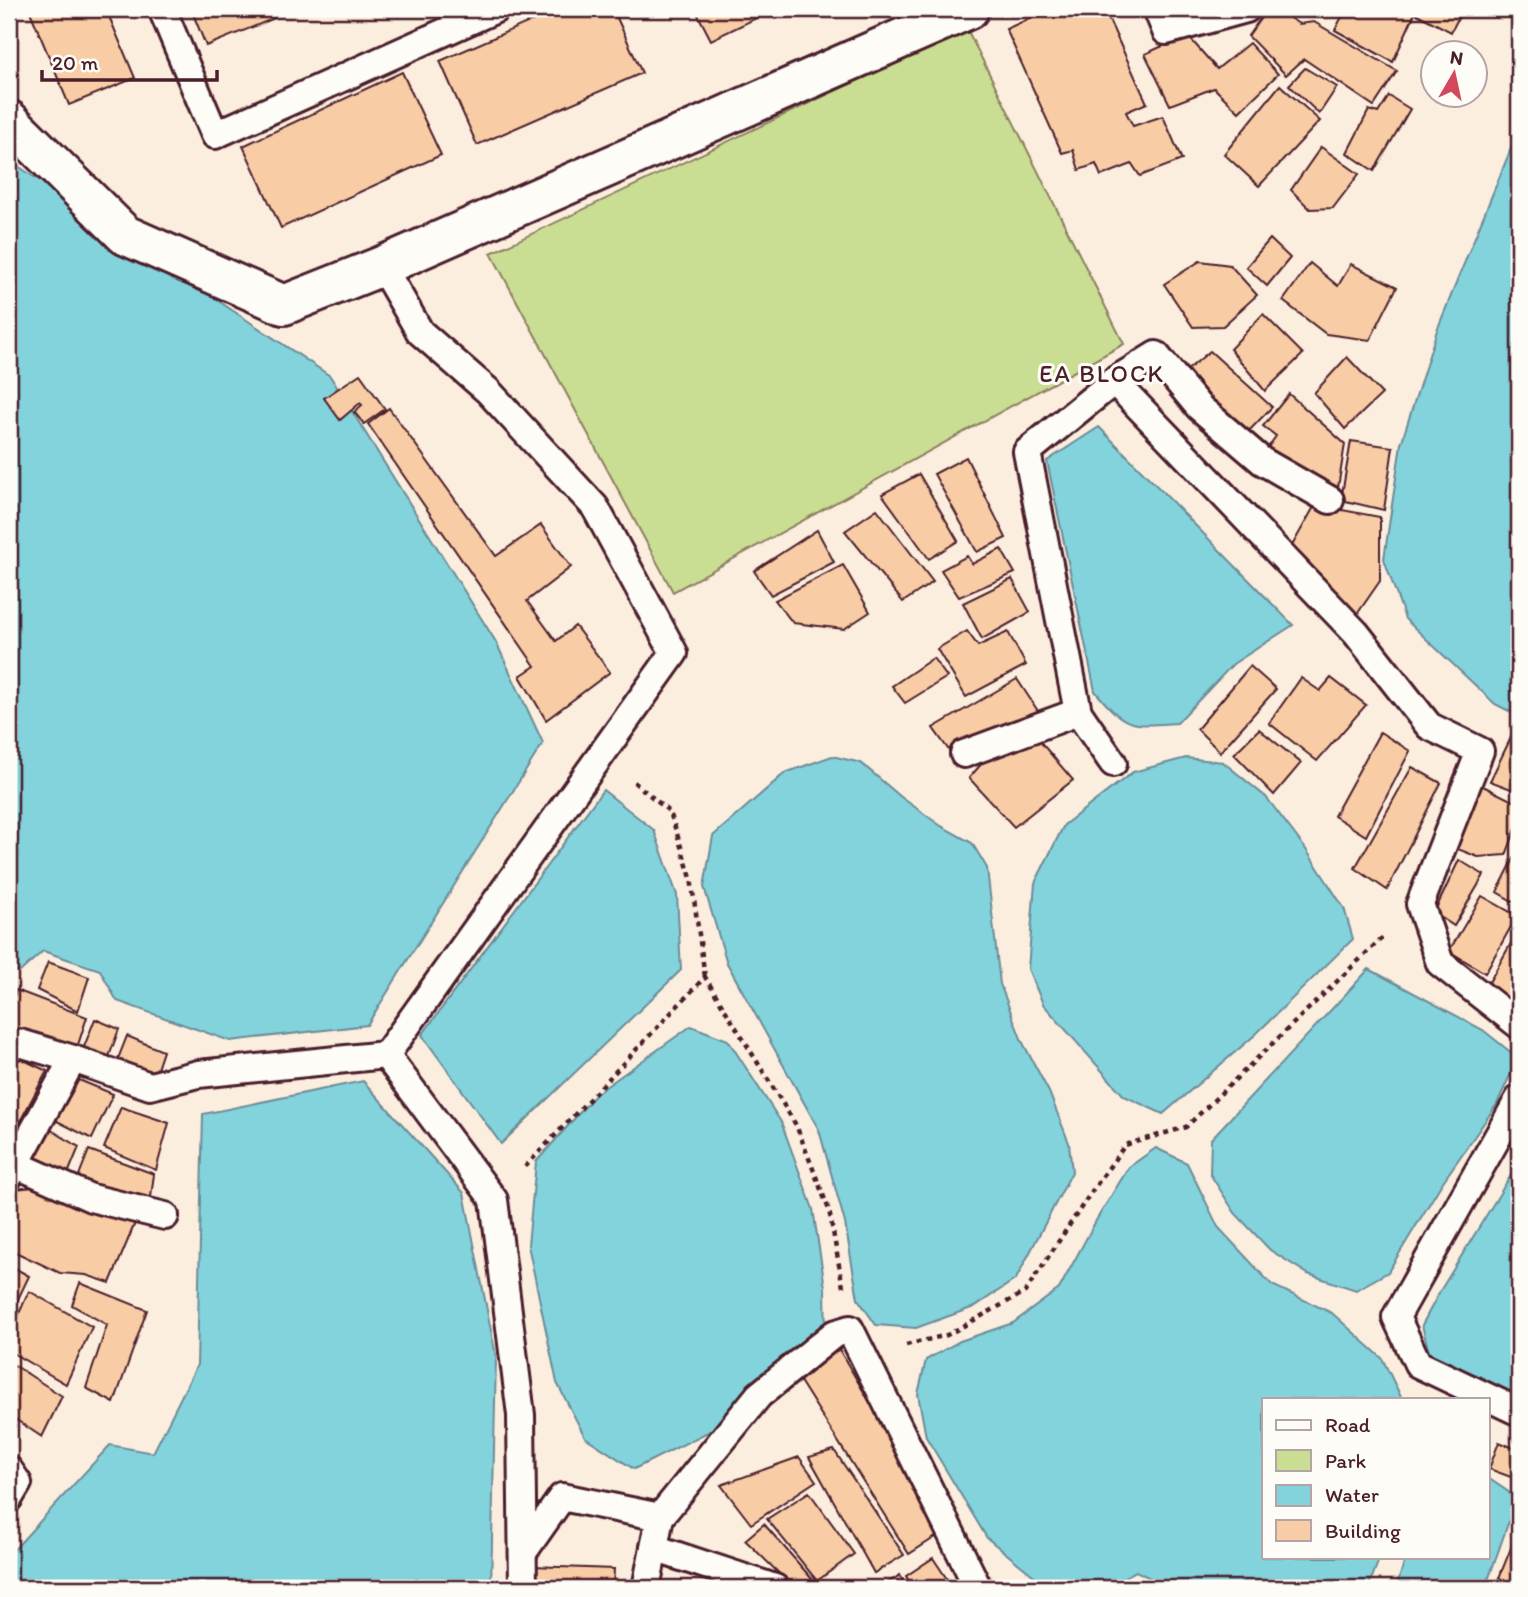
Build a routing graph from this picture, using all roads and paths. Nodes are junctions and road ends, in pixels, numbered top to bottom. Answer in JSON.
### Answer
{"nodes":[{"id":1,"x":162,"y":9,"type":"edge"},
{"id":2,"x":969,"y":9,"type":"edge"},
{"id":3,"x":1157,"y":9,"type":"edge"},
{"id":4,"x":1246,"y":9,"type":"edge"},
{"id":5,"x":492,"y":10,"type":"edge"},
{"id":6,"x":9,"y":120,"type":"edge"},
{"id":7,"x":382,"y":267,"type":"junction"},
{"id":8,"x":1114,"y":382,"type":"junction"},
{"id":9,"x":1330,"y":500,"type":"dead end"},
{"id":10,"x":1078,"y":712,"type":"junction"},
{"id":11,"x":964,"y":754,"type":"dead end"},
{"id":12,"x":601,"y":755,"type":"junction"},
{"id":13,"x":1113,"y":764,"type":"dead end"},
{"id":14,"x":1389,"y":931,"type":"dead end"},
{"id":15,"x":705,"y":977,"type":"junction"},
{"id":16,"x":1519,"y":1025,"type":"edge"},
{"id":17,"x":9,"y":1048,"type":"edge"},
{"id":18,"x":386,"y":1055,"type":"junction"},
{"id":19,"x":73,"y":1059,"type":"junction"},
{"id":20,"x":1519,"y":1099,"type":"edge"},
{"id":21,"x":12,"y":1170,"type":"edge"},
{"id":22,"x":494,"y":1200,"type":"junction"},
{"id":23,"x":165,"y":1216,"type":"dead end"},
{"id":24,"x":850,"y":1329,"type":"junction"},
{"id":25,"x":1490,"y":1398,"type":"edge"},
{"id":26,"x":1490,"y":1398,"type":"edge"},
{"id":27,"x":1519,"y":1412,"type":"edge"},
{"id":28,"x":9,"y":1470,"type":"edge"},
{"id":29,"x":9,"y":1498,"type":"edge"},
{"id":30,"x":660,"y":1517,"type":"junction"},
{"id":31,"x":654,"y":1548,"type":"junction"},
{"id":32,"x":524,"y":1550,"type":"junction"},
{"id":33,"x":523,"y":1588,"type":"edge"},
{"id":34,"x":646,"y":1588,"type":"edge"},
{"id":35,"x":775,"y":1588,"type":"edge"},
{"id":36,"x":978,"y":1588,"type":"edge"}],
"edges":[{"from":1,"to":5,"type":"lane"},
{"from":2,"to":7,"type":"street"},
{"from":3,"to":4,"type":"lane"},
{"from":6,"to":7,"type":"street"},
{"from":7,"to":12,"type":"lane"},
{"from":8,"to":9,"type":"lane"},
{"from":8,"to":10,"type":"lane"},
{"from":8,"to":16,"type":"lane"},
{"from":10,"to":11,"type":"lane"},
{"from":10,"to":13,"type":"lane"},
{"from":12,"to":15,"type":"path"},
{"from":12,"to":18,"type":"lane"},
{"from":14,"to":24,"type":"path"},
{"from":15,"to":22,"type":"path"},
{"from":15,"to":24,"type":"path"},
{"from":17,"to":19,"type":"lane"},
{"from":18,"to":19,"type":"lane"},
{"from":18,"to":22,"type":"lane"},
{"from":19,"to":21,"type":"lane"},
{"from":20,"to":25,"type":"lane"},
{"from":21,"to":23,"type":"lane"},
{"from":22,"to":32,"type":"lane"},
{"from":24,"to":30,"type":"lane"},
{"from":24,"to":36,"type":"lane"},
{"from":26,"to":27,"type":"lane"},
{"from":28,"to":29,"type":"lane"},
{"from":30,"to":31,"type":"lane"},
{"from":30,"to":32,"type":"lane"},
{"from":31,"to":34,"type":"lane"},
{"from":31,"to":35,"type":"lane"},
{"from":32,"to":33,"type":"lane"}]}
